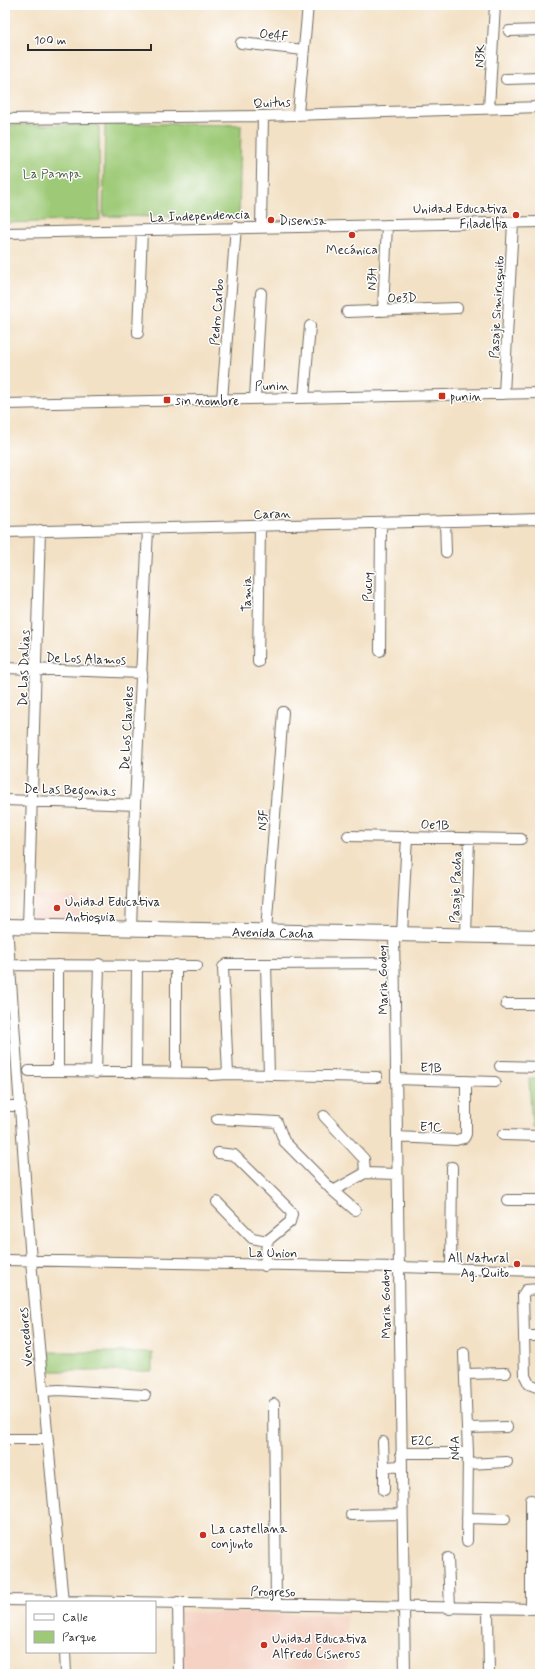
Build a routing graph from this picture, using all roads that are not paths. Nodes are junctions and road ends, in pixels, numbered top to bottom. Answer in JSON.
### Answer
{"nodes":[{"id":1,"x":308,"y":5,"type":"edge"},
{"id":2,"x":495,"y":5,"type":"edge"},
{"id":3,"x":540,"y":30,"type":"edge"},
{"id":4,"x":509,"y":31,"type":"dead end"},
{"id":5,"x":241,"y":43,"type":"dead end"},
{"id":6,"x":304,"y":50,"type":"junction"},
{"id":7,"x":540,"y":78,"type":"edge"},
{"id":8,"x":506,"y":79,"type":"dead end"},
{"id":9,"x":540,"y":107,"type":"edge"},
{"id":10,"x":490,"y":108,"type":"junction"},
{"id":11,"x":298,"y":114,"type":"junction"},
{"id":12,"x":263,"y":116,"type":"junction"},
{"id":13,"x":5,"y":119,"type":"edge"},
{"id":14,"x":540,"y":222,"type":"edge"},
{"id":15,"x":513,"y":223,"type":"junction"},
{"id":16,"x":387,"y":225,"type":"junction"},
{"id":17,"x":236,"y":227,"type":"junction"},
{"id":18,"x":261,"y":227,"type":"junction"},
{"id":19,"x":142,"y":230,"type":"junction"},
{"id":20,"x":5,"y":233,"type":"edge"},
{"id":21,"x":261,"y":293,"type":"dead end"},
{"id":22,"x":457,"y":308,"type":"dead end"},
{"id":23,"x":383,"y":311,"type":"junction"},
{"id":24,"x":347,"y":312,"type":"dead end"},
{"id":25,"x":310,"y":326,"type":"dead end"},
{"id":26,"x":138,"y":333,"type":"dead end"},
{"id":27,"x":540,"y":393,"type":"edge"},
{"id":28,"x":504,"y":394,"type":"junction"},
{"id":29,"x":255,"y":398,"type":"junction"},
{"id":30,"x":304,"y":398,"type":"junction"},
{"id":31,"x":222,"y":399,"type":"junction"},
{"id":32,"x":5,"y":404,"type":"edge"},
{"id":33,"x":540,"y":519,"type":"edge"},
{"id":34,"x":446,"y":521,"type":"junction"},
{"id":35,"x":381,"y":523,"type":"junction"},
{"id":36,"x":260,"y":526,"type":"junction"},
{"id":37,"x":148,"y":529,"type":"junction"},
{"id":38,"x":40,"y":530,"type":"junction"},
{"id":39,"x":5,"y":532,"type":"edge"},
{"id":40,"x":446,"y":552,"type":"dead end"},
{"id":41,"x":380,"y":651,"type":"dead end"},
{"id":42,"x":258,"y":662,"type":"dead end"},
{"id":43,"x":5,"y":668,"type":"edge"},
{"id":44,"x":36,"y":669,"type":"junction"},
{"id":45,"x":142,"y":673,"type":"junction"},
{"id":46,"x":283,"y":712,"type":"dead end"},
{"id":47,"x":5,"y":800,"type":"edge"},
{"id":48,"x":32,"y":801,"type":"junction"},
{"id":49,"x":135,"y":805,"type":"junction"},
{"id":50,"x":348,"y":836,"type":"dead end"},
{"id":51,"x":407,"y":836,"type":"junction"},
{"id":52,"x":470,"y":839,"type":"junction"},
{"id":53,"x":521,"y":839,"type":"dead end"},
{"id":54,"x":6,"y":926,"type":"edge"},
{"id":55,"x":28,"y":926,"type":"junction"},
{"id":56,"x":131,"y":928,"type":"junction"},
{"id":57,"x":266,"y":931,"type":"junction"},
{"id":58,"x":398,"y":934,"type":"junction"},
{"id":59,"x":466,"y":936,"type":"junction"},
{"id":60,"x":540,"y":937,"type":"edge"},
{"id":61,"x":395,"y":963,"type":"junction"},
{"id":62,"x":99,"y":964,"type":"junction"},
{"id":63,"x":266,"y":964,"type":"junction"},
{"id":64,"x":9,"y":965,"type":"junction"},
{"id":65,"x":58,"y":965,"type":"junction"},
{"id":66,"x":137,"y":965,"type":"junction"},
{"id":67,"x":176,"y":965,"type":"junction"},
{"id":68,"x":197,"y":966,"type":"dead end"},
{"id":69,"x":506,"y":1004,"type":"dead end"},
{"id":70,"x":540,"y":1004,"type":"edge"},
{"id":71,"x":500,"y":1066,"type":"dead end"},
{"id":72,"x":540,"y":1067,"type":"edge"},
{"id":73,"x":29,"y":1071,"type":"dead end"},
{"id":74,"x":58,"y":1071,"type":"junction"},
{"id":75,"x":96,"y":1073,"type":"junction"},
{"id":76,"x":136,"y":1073,"type":"junction"},
{"id":77,"x":176,"y":1073,"type":"junction"},
{"id":78,"x":228,"y":1074,"type":"junction"},
{"id":79,"x":269,"y":1074,"type":"junction"},
{"id":80,"x":377,"y":1077,"type":"dead end"},
{"id":81,"x":396,"y":1079,"type":"junction"},
{"id":82,"x":466,"y":1081,"type":"junction"},
{"id":83,"x":495,"y":1082,"type":"dead end"},
{"id":84,"x":5,"y":1106,"type":"edge"},
{"id":85,"x":21,"y":1106,"type":"junction"},
{"id":86,"x":324,"y":1116,"type":"dead end"},
{"id":87,"x":217,"y":1119,"type":"dead end"},
{"id":88,"x":503,"y":1135,"type":"dead end"},
{"id":89,"x":540,"y":1136,"type":"edge"},
{"id":90,"x":397,"y":1137,"type":"junction"},
{"id":91,"x":218,"y":1153,"type":"dead end"},
{"id":92,"x":452,"y":1167,"type":"dead end"},
{"id":93,"x":365,"y":1174,"type":"junction"},
{"id":94,"x":397,"y":1174,"type":"junction"},
{"id":95,"x":333,"y":1191,"type":"junction"},
{"id":96,"x":507,"y":1200,"type":"dead end"},
{"id":97,"x":540,"y":1200,"type":"edge"},
{"id":98,"x":217,"y":1202,"type":"dead end"},
{"id":99,"x":355,"y":1210,"type":"dead end"},
{"id":100,"x":266,"y":1241,"type":"junction"},
{"id":101,"x":5,"y":1260,"type":"edge"},
{"id":102,"x":31,"y":1261,"type":"junction"},
{"id":103,"x":266,"y":1266,"type":"junction"},
{"id":104,"x":398,"y":1267,"type":"junction"},
{"id":105,"x":451,"y":1268,"type":"junction"},
{"id":106,"x":540,"y":1271,"type":"edge"},
{"id":107,"x":540,"y":1289,"type":"edge"},
{"id":108,"x":525,"y":1336,"type":"junction"},
{"id":109,"x":540,"y":1336,"type":"edge"},
{"id":110,"x":464,"y":1353,"type":"dead end"},
{"id":111,"x":506,"y":1373,"type":"dead end"},
{"id":112,"x":465,"y":1374,"type":"junction"},
{"id":113,"x":540,"y":1388,"type":"edge"},
{"id":114,"x":43,"y":1391,"type":"junction"},
{"id":115,"x":145,"y":1395,"type":"dead end"},
{"id":116,"x":274,"y":1404,"type":"dead end"},
{"id":117,"x":507,"y":1427,"type":"dead end"},
{"id":118,"x":467,"y":1428,"type":"junction"},
{"id":119,"x":5,"y":1439,"type":"edge"},
{"id":120,"x":48,"y":1439,"type":"junction"},
{"id":121,"x":383,"y":1442,"type":"dead end"},
{"id":122,"x":468,"y":1453,"type":"junction"},
{"id":123,"x":401,"y":1454,"type":"junction"},
{"id":124,"x":507,"y":1462,"type":"dead end"},
{"id":125,"x":468,"y":1464,"type":"junction"},
{"id":126,"x":401,"y":1466,"type":"junction"},
{"id":127,"x":384,"y":1467,"type":"junction"},
{"id":128,"x":384,"y":1490,"type":"dead end"},
{"id":129,"x":531,"y":1500,"type":"dead end"},
{"id":130,"x":402,"y":1514,"type":"junction"},
{"id":131,"x":351,"y":1515,"type":"dead end"},
{"id":132,"x":467,"y":1518,"type":"junction"},
{"id":133,"x":506,"y":1518,"type":"dead end"},
{"id":134,"x":467,"y":1541,"type":"dead end"},
{"id":135,"x":448,"y":1558,"type":"dead end"},
{"id":136,"x":5,"y":1600,"type":"edge"},
{"id":137,"x":63,"y":1601,"type":"edge"},
{"id":138,"x":156,"y":1602,"type":"edge"},
{"id":139,"x":178,"y":1602,"type":"junction"},
{"id":140,"x":276,"y":1604,"type":"junction"},
{"id":141,"x":403,"y":1608,"type":"junction"},
{"id":142,"x":450,"y":1609,"type":"junction"},
{"id":143,"x":536,"y":1609,"type":"edge"},
{"id":144,"x":488,"y":1610,"type":"junction"},
{"id":145,"x":65,"y":1653,"type":"edge"},
{"id":146,"x":66,"y":1674,"type":"edge"},
{"id":147,"x":179,"y":1674,"type":"edge"},
{"id":148,"x":405,"y":1674,"type":"edge"},
{"id":149,"x":489,"y":1674,"type":"edge"}],
"edges":[{"from":1,"to":6,"type":"street"},
{"from":2,"to":10,"type":"street","name":"N3K"},
{"from":3,"to":4,"type":"street"},
{"from":5,"to":6,"type":"street","name":"Oe4F"},
{"from":6,"to":11,"type":"street"},
{"from":7,"to":8,"type":"street"},
{"from":9,"to":10,"type":"street","name":"Quitus"},
{"from":10,"to":11,"type":"street","name":"Quitus"},
{"from":11,"to":12,"type":"street","name":"Quitus"},
{"from":12,"to":13,"type":"street","name":"Quitus"},
{"from":12,"to":18,"type":"street"},
{"from":14,"to":15,"type":"street","name":"La Independencia"},
{"from":15,"to":16,"type":"street","name":"La Independencia"},
{"from":15,"to":28,"type":"street","name":"Pasaje Simiruquito"},
{"from":16,"to":18,"type":"street","name":"La Independencia"},
{"from":16,"to":23,"type":"street","name":"N3H"},
{"from":17,"to":18,"type":"street","name":"La Independencia"},
{"from":17,"to":19,"type":"street","name":"La Independencia"},
{"from":17,"to":31,"type":"street","name":"Pedro Carbo"},
{"from":19,"to":20,"type":"street","name":"La Independencia"},
{"from":19,"to":26,"type":"street"},
{"from":21,"to":29,"type":"street"},
{"from":22,"to":23,"type":"street","name":"Oe3D"},
{"from":23,"to":24,"type":"street","name":"Oe3D"},
{"from":25,"to":30,"type":"street"},
{"from":27,"to":28,"type":"street","name":"Punin"},
{"from":28,"to":30,"type":"street","name":"Punin"},
{"from":29,"to":30,"type":"street","name":"Punin"},
{"from":29,"to":31,"type":"street","name":"Punin"},
{"from":31,"to":32,"type":"street","name":"Punin"},
{"from":33,"to":34,"type":"street","name":"Caran"},
{"from":34,"to":35,"type":"street","name":"Caran"},
{"from":34,"to":40,"type":"street"},
{"from":35,"to":36,"type":"street","name":"Caran"},
{"from":35,"to":41,"type":"street","name":"Pucuy"},
{"from":36,"to":37,"type":"street","name":"Caran"},
{"from":36,"to":42,"type":"street","name":"Tamia"},
{"from":37,"to":38,"type":"street","name":"Caran"},
{"from":37,"to":45,"type":"street","name":"De Los Claveles"},
{"from":38,"to":39,"type":"street","name":"Caran"},
{"from":38,"to":44,"type":"street","name":"De Las Dalias"},
{"from":43,"to":44,"type":"street","name":"De Los Alamos"},
{"from":44,"to":45,"type":"street","name":"De Los Alamos"},
{"from":44,"to":48,"type":"street","name":"De Las Dalias"},
{"from":45,"to":49,"type":"street","name":"De Los Claveles"},
{"from":46,"to":57,"type":"street","name":"N3F"},
{"from":47,"to":48,"type":"street","name":"De Las Begonias"},
{"from":48,"to":49,"type":"street","name":"De Las Begonias"},
{"from":48,"to":55,"type":"street","name":"De Las Dalias"},
{"from":49,"to":56,"type":"street","name":"De Los Claveles"},
{"from":50,"to":51,"type":"street","name":"Oe1B"},
{"from":51,"to":52,"type":"street","name":"Oe1B"},
{"from":51,"to":58,"type":"street","name":"Maria Godoy"},
{"from":52,"to":53,"type":"street","name":"Oe1B"},
{"from":52,"to":59,"type":"street","name":"Pasaje Pacha"},
{"from":54,"to":55,"type":"street","name":"Avenida Cacha"},
{"from":54,"to":64,"type":"street","name":"Vencedores"},
{"from":55,"to":56,"type":"street","name":"Avenida Cacha"},
{"from":56,"to":57,"type":"street","name":"Avenida Cacha"},
{"from":57,"to":58,"type":"street","name":"Avenida Cacha"},
{"from":58,"to":59,"type":"street","name":"Avenida Cacha"},
{"from":58,"to":61,"type":"street","name":"Maria Godoy"},
{"from":59,"to":60,"type":"street","name":"Avenida Cacha"},
{"from":61,"to":63,"type":"street"},
{"from":61,"to":81,"type":"street","name":"Maria Godoy"},
{"from":62,"to":65,"type":"street"},
{"from":62,"to":66,"type":"street"},
{"from":62,"to":75,"type":"street"},
{"from":63,"to":78,"type":"street"},
{"from":63,"to":79,"type":"street"},
{"from":64,"to":65,"type":"street"},
{"from":64,"to":85,"type":"street","name":"Vencedores"},
{"from":65,"to":74,"type":"street"},
{"from":66,"to":67,"type":"street"},
{"from":66,"to":76,"type":"street"},
{"from":67,"to":68,"type":"street"},
{"from":67,"to":77,"type":"street"},
{"from":69,"to":70,"type":"street"},
{"from":71,"to":72,"type":"street"},
{"from":73,"to":74,"type":"street"},
{"from":74,"to":75,"type":"street"},
{"from":75,"to":76,"type":"street"},
{"from":76,"to":77,"type":"street"},
{"from":77,"to":78,"type":"street"},
{"from":78,"to":79,"type":"street"},
{"from":79,"to":80,"type":"street"},
{"from":81,"to":82,"type":"street","name":"E1B"},
{"from":81,"to":90,"type":"street","name":"Maria Godoy"},
{"from":82,"to":83,"type":"street","name":"E1B"},
{"from":82,"to":90,"type":"street","name":"E1C"},
{"from":84,"to":85,"type":"street"},
{"from":85,"to":102,"type":"street","name":"Vencedores"},
{"from":86,"to":93,"type":"street"},
{"from":87,"to":95,"type":"street"},
{"from":88,"to":89,"type":"street"},
{"from":90,"to":94,"type":"street","name":"Maria Godoy"},
{"from":91,"to":100,"type":"street"},
{"from":92,"to":105,"type":"street"},
{"from":93,"to":94,"type":"street"},
{"from":93,"to":95,"type":"street"},
{"from":94,"to":104,"type":"street","name":"Maria Godoy"},
{"from":95,"to":99,"type":"street"},
{"from":96,"to":97,"type":"street"},
{"from":98,"to":100,"type":"street"},
{"from":100,"to":103,"type":"street"},
{"from":101,"to":102,"type":"street","name":"La Union"},
{"from":102,"to":103,"type":"street","name":"La Union"},
{"from":102,"to":114,"type":"street","name":"Vencedores"},
{"from":103,"to":104,"type":"street","name":"La Union"},
{"from":104,"to":105,"type":"street","name":"La Union"},
{"from":104,"to":123,"type":"street","name":"Maria Godoy"},
{"from":105,"to":106,"type":"street","name":"La Union"},
{"from":107,"to":108,"type":"street"},
{"from":108,"to":109,"type":"street"},
{"from":108,"to":113,"type":"street"},
{"from":110,"to":112,"type":"street","name":"N4A"},
{"from":111,"to":112,"type":"street"},
{"from":112,"to":118,"type":"street","name":"N4A"},
{"from":114,"to":115,"type":"street"},
{"from":114,"to":120,"type":"street","name":"Vencedores"},
{"from":116,"to":140,"type":"street"},
{"from":117,"to":118,"type":"street"},
{"from":118,"to":122,"type":"street","name":"N4A"},
{"from":119,"to":120,"type":"street"},
{"from":120,"to":137,"type":"street","name":"Vencedores"},
{"from":121,"to":127,"type":"street"},
{"from":122,"to":123,"type":"street","name":"E2C"},
{"from":122,"to":125,"type":"street","name":"N4A"},
{"from":123,"to":126,"type":"street","name":"Maria Godoy"},
{"from":124,"to":125,"type":"street"},
{"from":125,"to":132,"type":"street","name":"N4A"},
{"from":126,"to":127,"type":"street"},
{"from":126,"to":130,"type":"street","name":"Maria Godoy"},
{"from":127,"to":128,"type":"street"},
{"from":129,"to":143,"type":"street"},
{"from":130,"to":131,"type":"street"},
{"from":130,"to":141,"type":"street","name":"Maria Godoy"},
{"from":132,"to":133,"type":"street"},
{"from":132,"to":134,"type":"street","name":"N4A"},
{"from":135,"to":142,"type":"street"},
{"from":136,"to":137,"type":"street","name":"Progreso"},
{"from":138,"to":139,"type":"street","name":"Progreso"},
{"from":139,"to":140,"type":"street","name":"Progreso"},
{"from":139,"to":147,"type":"street"},
{"from":140,"to":141,"type":"street","name":"Progreso"},
{"from":141,"to":142,"type":"street","name":"Progreso"},
{"from":141,"to":148,"type":"street","name":"Maria Godoy"},
{"from":142,"to":144,"type":"street","name":"Progreso"},
{"from":143,"to":144,"type":"street","name":"Progreso"},
{"from":144,"to":149,"type":"street"},
{"from":145,"to":146,"type":"street"}]}
